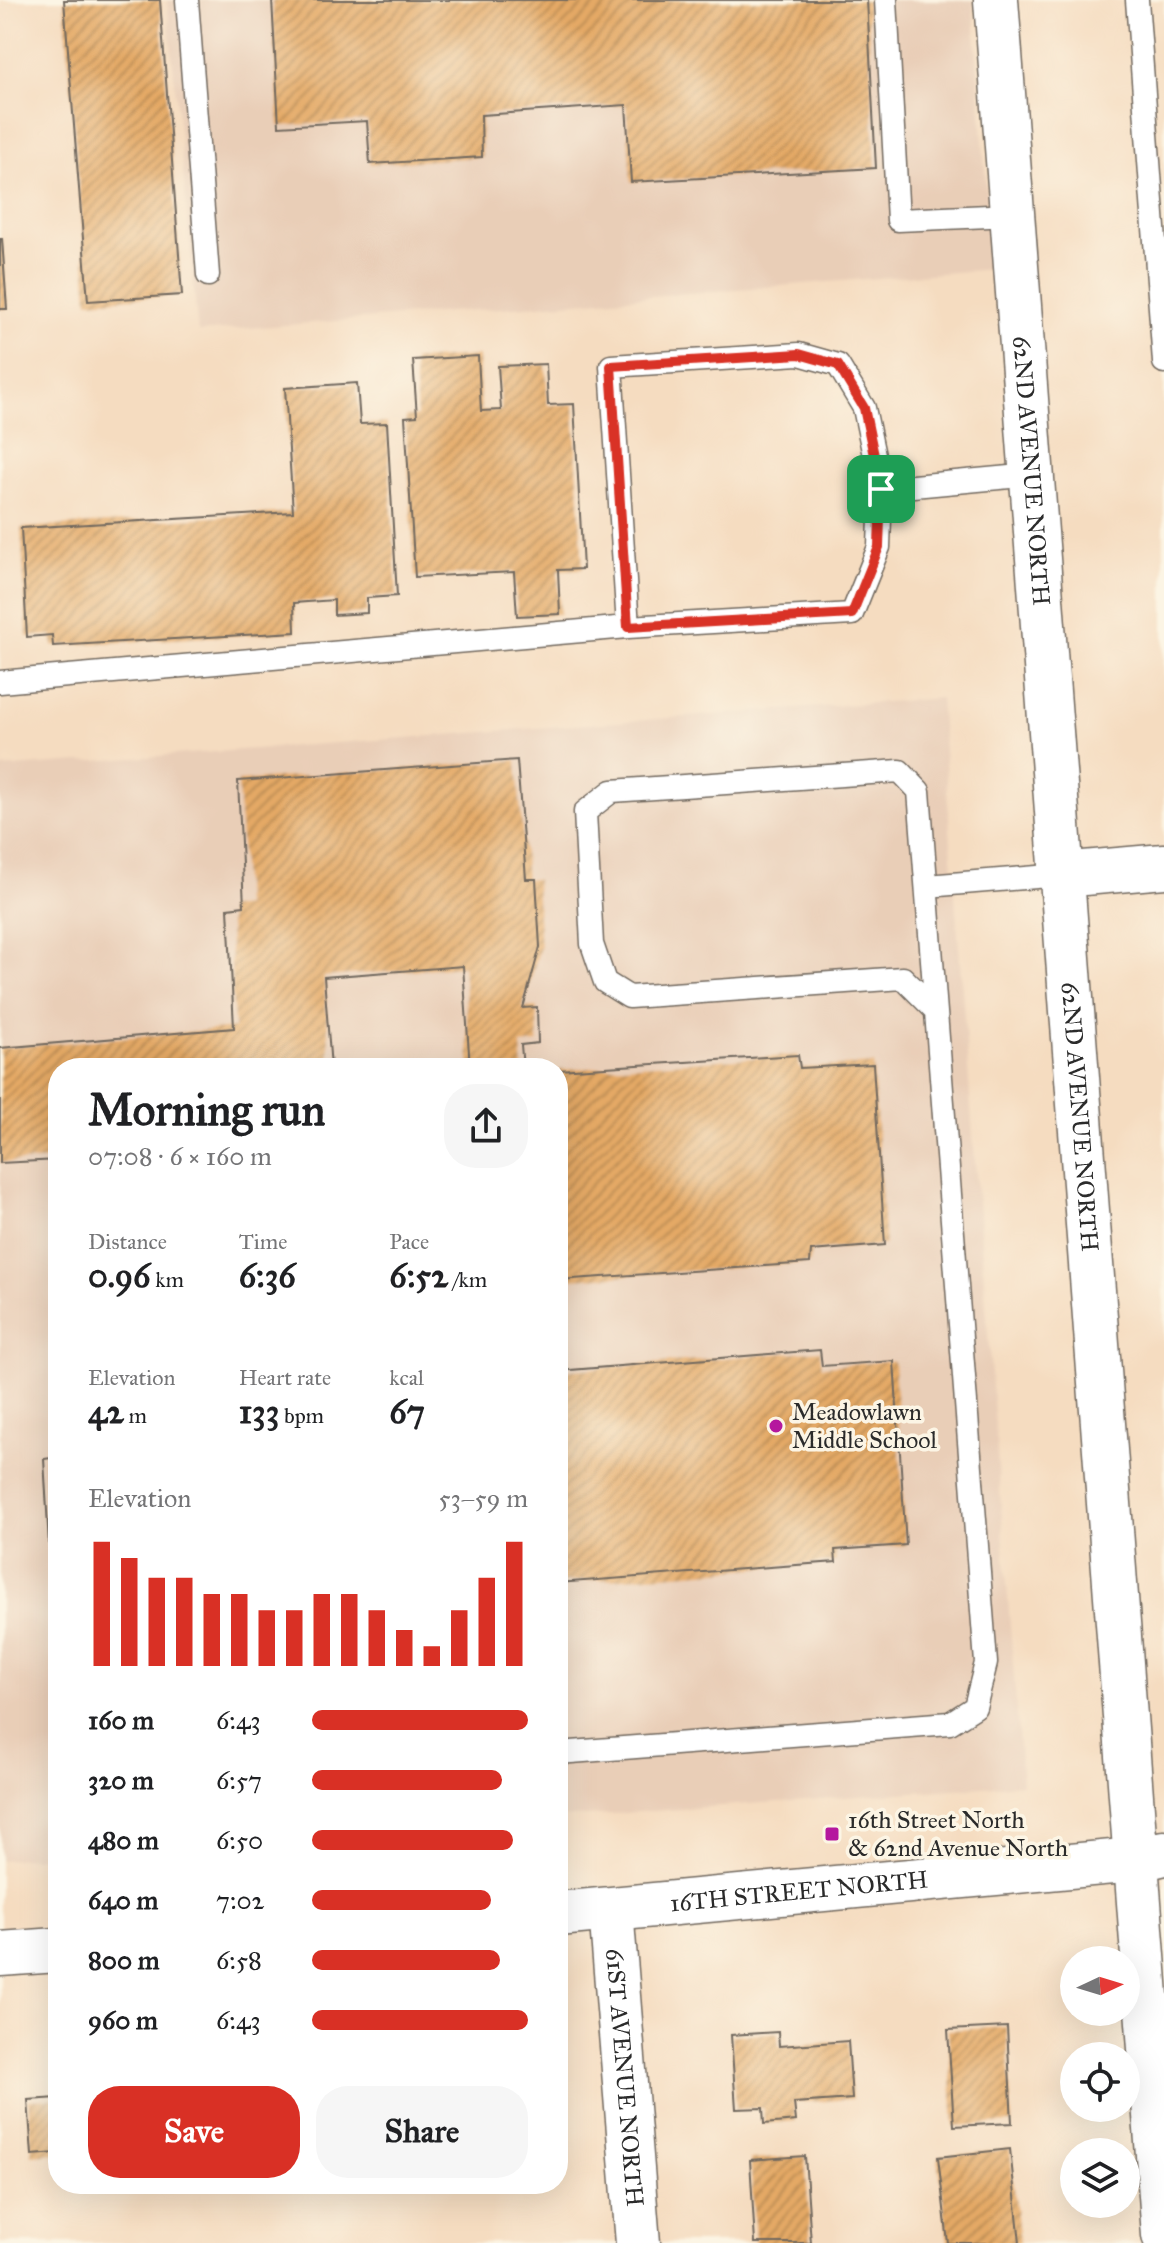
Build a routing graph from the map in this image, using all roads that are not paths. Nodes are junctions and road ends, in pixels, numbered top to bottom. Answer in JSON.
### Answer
{"nodes":[{"id":1,"x":187,"y":0,"type":"edge"},
{"id":2,"x":886,"y":0,"type":"edge"},
{"id":3,"x":996,"y":0,"type":"edge"},
{"id":4,"x":1137,"y":0,"type":"edge"},
{"id":5,"x":1012,"y":215,"type":"junction"},
{"id":6,"x":208,"y":275,"type":"dead end"},
{"id":7,"x":1164,"y":362,"type":"edge"},
{"id":8,"x":1031,"y":475,"type":"junction"},
{"id":9,"x":881,"y":489,"type":"junction"},
{"id":10,"x":628,"y":627,"type":"junction"},
{"id":11,"x":0,"y":682,"type":"edge"},
{"id":12,"x":1164,"y":866,"type":"edge"},
{"id":13,"x":1061,"y":875,"type":"junction"},
{"id":14,"x":927,"y":886,"type":"junction"},
{"id":15,"x":935,"y":1010,"type":"junction"},
{"id":16,"x":1146,"y":1740,"type":"edge"},
{"id":17,"x":568,"y":1752,"type":"edge"},
{"id":18,"x":1154,"y":1859,"type":"edge"},
{"id":19,"x":611,"y":1910,"type":"junction"},
{"id":20,"x":568,"y":1913,"type":"edge"},
{"id":21,"x":48,"y":1951,"type":"edge"},
{"id":22,"x":0,"y":1954,"type":"edge"},
{"id":23,"x":1163,"y":2215,"type":"edge"},
{"id":24,"x":638,"y":2243,"type":"edge"}],
"edges":[{"from":1,"to":6,"type":"lane"},
{"from":2,"to":5,"type":"lane"},
{"from":3,"to":5,"type":"street","name":"62ND AVENUE NORTH"},
{"from":4,"to":7,"type":"lane"},
{"from":5,"to":8,"type":"street","name":"62ND AVENUE NORTH"},
{"from":8,"to":9,"type":"lane"},
{"from":8,"to":13,"type":"street","name":"62ND AVENUE NORTH"},
{"from":9,"to":10,"type":"lane"},
{"from":9,"to":10,"type":"lane"},
{"from":10,"to":11,"type":"lane"},
{"from":12,"to":13,"type":"street"},
{"from":13,"to":14,"type":"lane"},
{"from":13,"to":16,"type":"street","name":"62ND AVENUE NORTH"},
{"from":14,"to":15,"type":"lane"},
{"from":14,"to":15,"type":"lane"},
{"from":15,"to":17,"type":"lane"},
{"from":16,"to":18,"type":"street","name":"62ND AVENUE NORTH"},
{"from":18,"to":19,"type":"street","name":"16TH STREET NORTH"},
{"from":18,"to":23,"type":"street","name":"62ND AVENUE NORTH"},
{"from":19,"to":20,"type":"street","name":"16TH STREET NORTH"},
{"from":19,"to":24,"type":"street","name":"61ST AVENUE NORTH"},
{"from":21,"to":22,"type":"street"}]}
